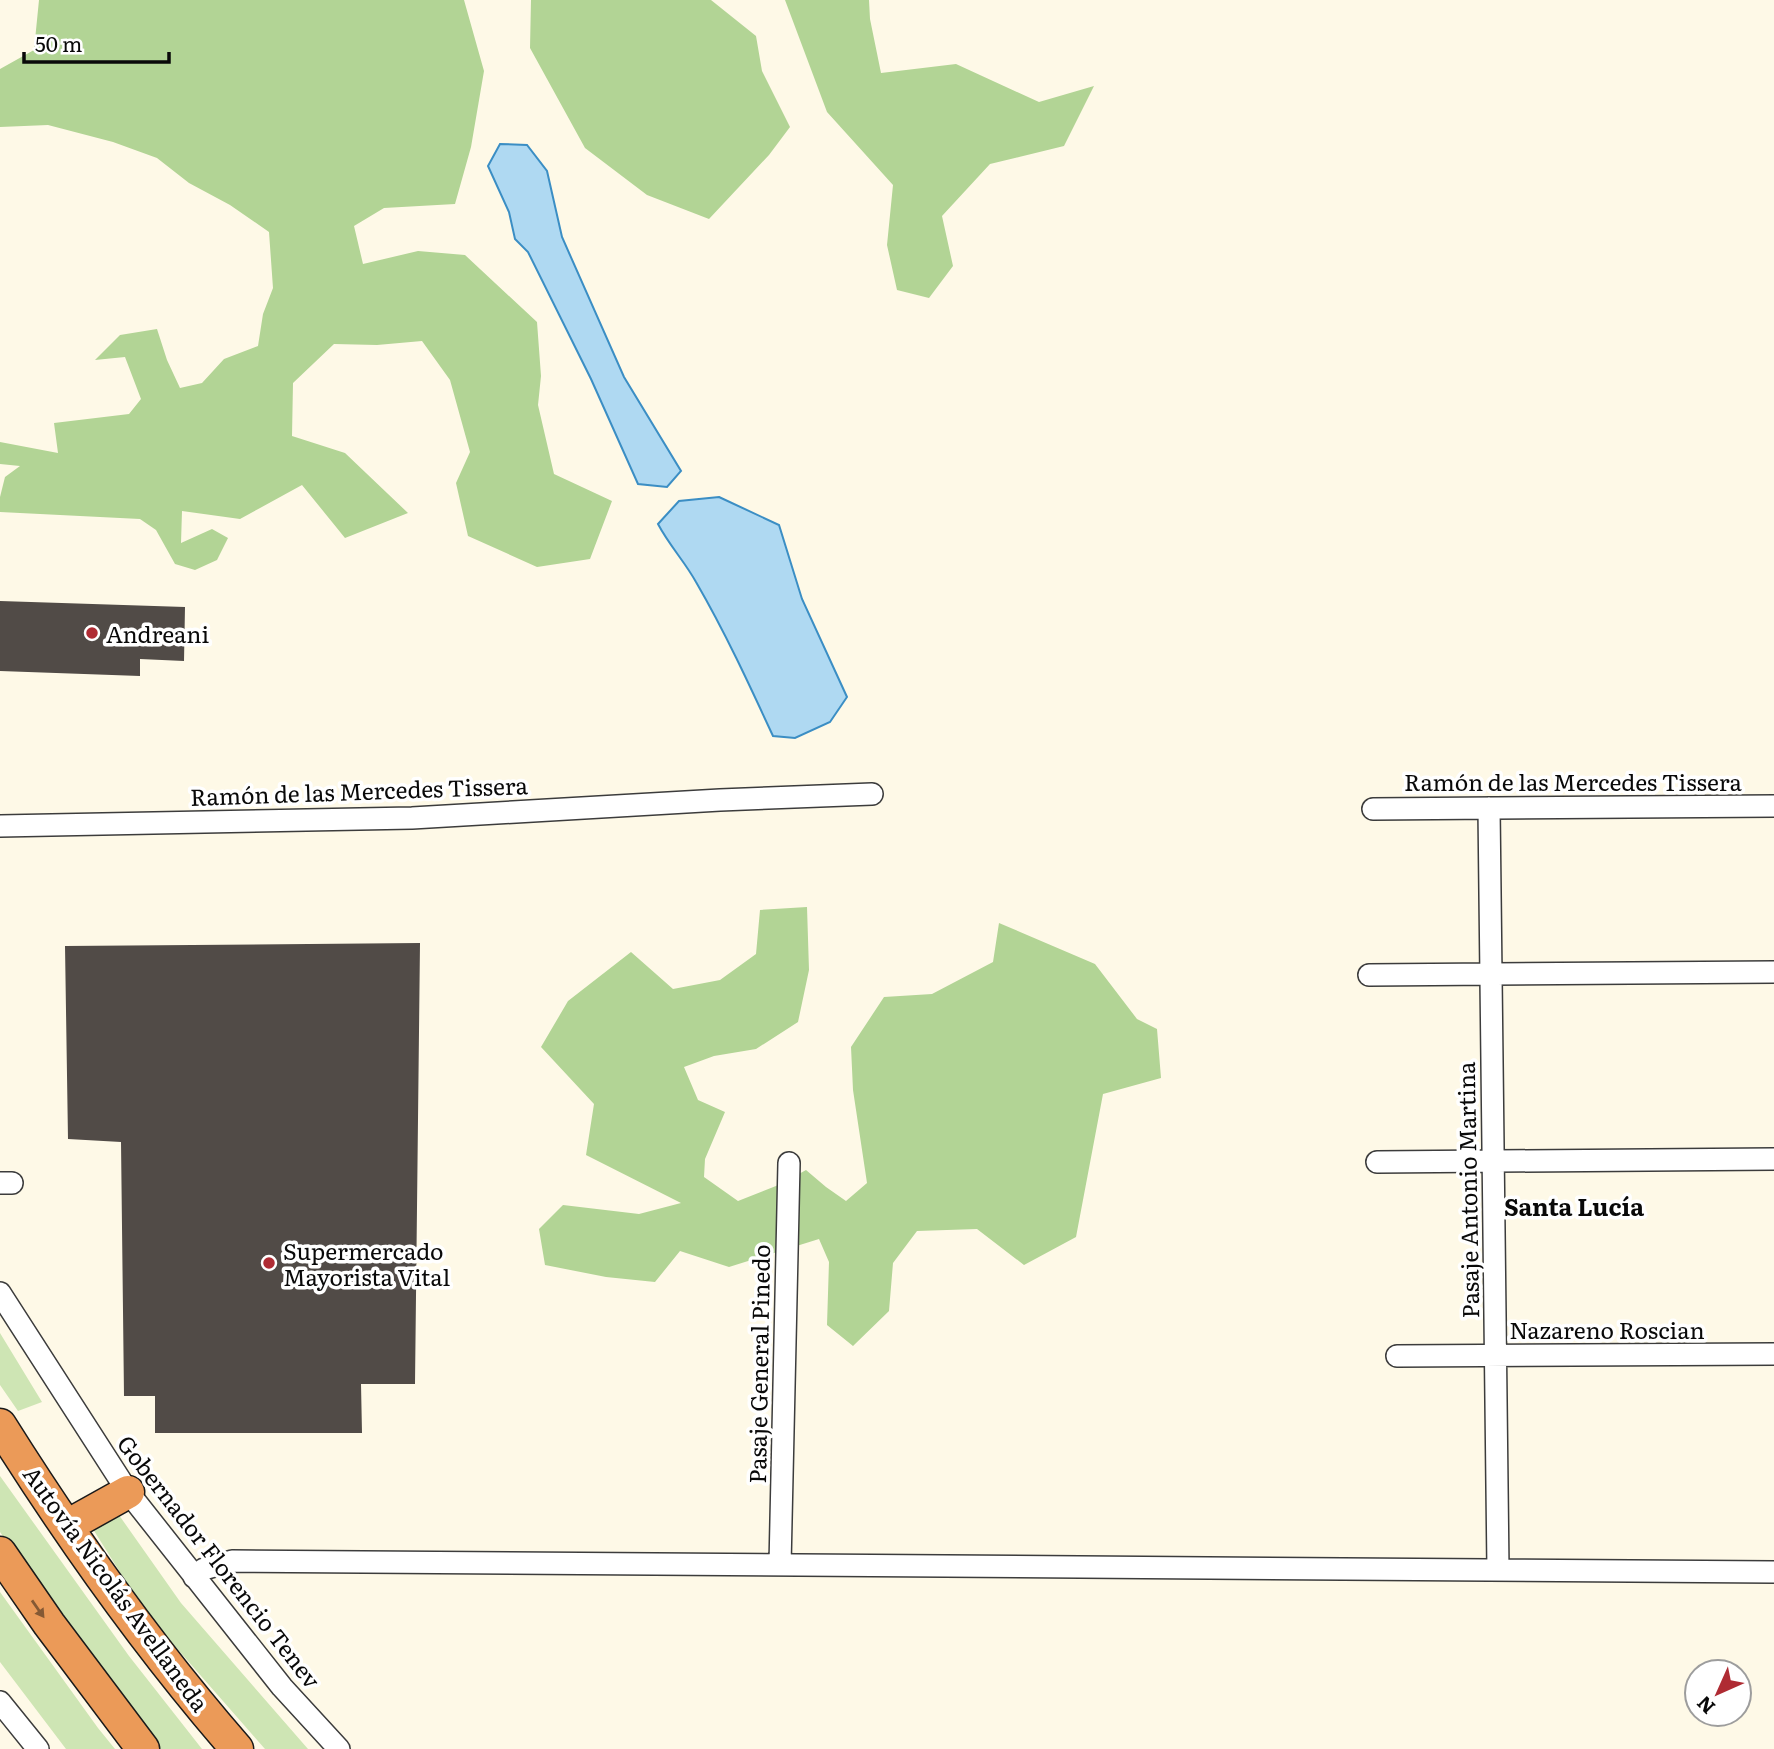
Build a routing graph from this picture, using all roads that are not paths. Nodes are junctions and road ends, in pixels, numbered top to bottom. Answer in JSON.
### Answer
{"nodes":[{"id":1,"x":872,"y":794,"type":"dead end"},
{"id":2,"x":1774,"y":806,"type":"edge"},
{"id":3,"x":1489,"y":808,"type":"junction"},
{"id":4,"x":1373,"y":809,"type":"dead end"},
{"id":5,"x":0,"y":826,"type":"edge"},
{"id":6,"x":1774,"y":972,"type":"edge"},
{"id":7,"x":1491,"y":974,"type":"junction"},
{"id":8,"x":1369,"y":975,"type":"dead end"},
{"id":9,"x":1774,"y":1159,"type":"edge"},
{"id":10,"x":1493,"y":1161,"type":"junction"},
{"id":11,"x":1377,"y":1162,"type":"dead end"},
{"id":12,"x":789,"y":1163,"type":"dead end"},
{"id":13,"x":0,"y":1293,"type":"edge"},
{"id":14,"x":1774,"y":1354,"type":"edge"},
{"id":15,"x":1397,"y":1356,"type":"dead end"},
{"id":16,"x":1496,"y":1356,"type":"junction"},
{"id":17,"x":0,"y":1425,"type":"edge"},
{"id":18,"x":128,"y":1492,"type":"junction"},
{"id":19,"x":67,"y":1525,"type":"junction"},
{"id":20,"x":0,"y":1553,"type":"edge"},
{"id":21,"x":780,"y":1565,"type":"junction"},
{"id":22,"x":1498,"y":1570,"type":"junction"},
{"id":23,"x":1774,"y":1572,"type":"edge"},
{"id":24,"x":194,"y":1577,"type":"junction"},
{"id":25,"x":0,"y":1702,"type":"edge"},
{"id":26,"x":38,"y":1749,"type":"edge"},
{"id":27,"x":143,"y":1749,"type":"edge"},
{"id":28,"x":237,"y":1749,"type":"edge"},
{"id":29,"x":339,"y":1749,"type":"edge"}],
"edges":[{"from":1,"to":5,"type":"street","name":"Ramón de las Mercedes Tissera"},
{"from":2,"to":3,"type":"street","name":"Ramón de las Mercedes Tissera"},
{"from":3,"to":4,"type":"street","name":"Ramón de las Mercedes Tissera"},
{"from":3,"to":7,"type":"street","name":"Pasaje Antonio Martina"},
{"from":6,"to":7,"type":"street"},
{"from":7,"to":8,"type":"street"},
{"from":7,"to":10,"type":"street","name":"Pasaje Antonio Martina"},
{"from":9,"to":10,"type":"street"},
{"from":10,"to":11,"type":"street"},
{"from":10,"to":16,"type":"street","name":"Pasaje Antonio Martina"},
{"from":12,"to":21,"type":"street","name":"Pasaje General Pinedo"},
{"from":13,"to":18,"type":"street","name":"Gobernador Florencio Tenev"},
{"from":14,"to":16,"type":"street","name":"Nazareno Roscian"},
{"from":15,"to":16,"type":"street","name":"Nazareno Roscian"},
{"from":16,"to":22,"type":"street","name":"Pasaje Antonio Martina"},
{"from":17,"to":19,"type":"highway","name":"Autovía Nicolás Avellaneda"},
{"from":18,"to":19,"type":"highway"},
{"from":18,"to":24,"type":"street","name":"Gobernador Florencio Tenev"},
{"from":19,"to":28,"type":"highway","name":"Autovía Nicolás Avellaneda"},
{"from":20,"to":27,"type":"highway","one_way":true},
{"from":21,"to":22,"type":"street"},
{"from":21,"to":24,"type":"street"},
{"from":22,"to":23,"type":"street"},
{"from":24,"to":29,"type":"street","name":"Gobernador Florencio Tenev"},
{"from":25,"to":26,"type":"street"}]}
